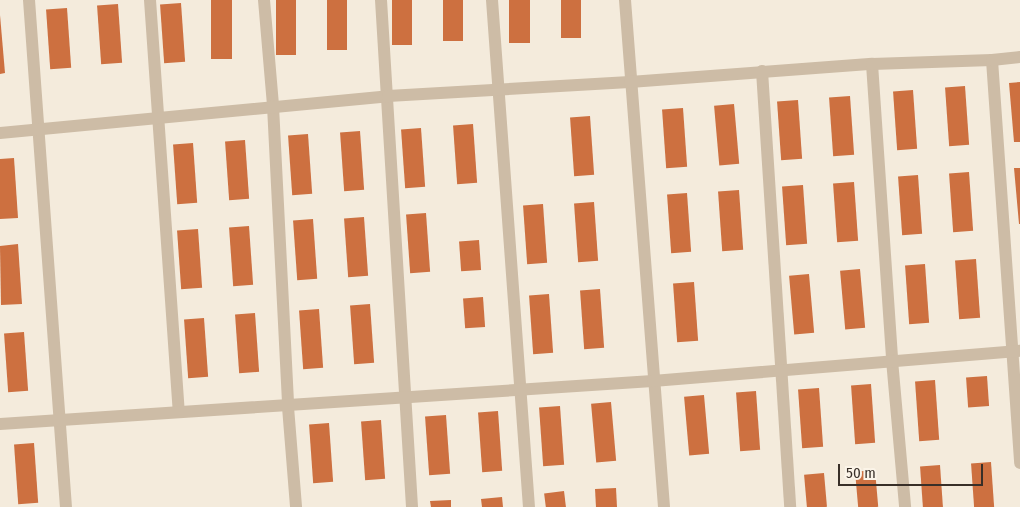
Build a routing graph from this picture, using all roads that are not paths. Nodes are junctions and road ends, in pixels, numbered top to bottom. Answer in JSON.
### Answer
{"nodes":[{"id":1,"x":29,"y":0,"type":"edge"},
{"id":2,"x":150,"y":0,"type":"edge"},
{"id":3,"x":264,"y":0,"type":"edge"},
{"id":4,"x":381,"y":0,"type":"edge"},
{"id":5,"x":492,"y":0,"type":"edge"},
{"id":6,"x":625,"y":0,"type":"edge"},
{"id":7,"x":1020,"y":57,"type":"edge"},
{"id":8,"x":992,"y":60,"type":"junction"},
{"id":9,"x":872,"y":64,"type":"junction"},
{"id":10,"x":762,"y":71,"type":"junction"},
{"id":11,"x":630,"y":82,"type":"junction"},
{"id":12,"x":497,"y":91,"type":"junction"},
{"id":13,"x":388,"y":96,"type":"junction"},
{"id":14,"x":273,"y":106,"type":"junction"},
{"id":15,"x":157,"y":116,"type":"junction"},
{"id":16,"x":37,"y":128,"type":"junction"},
{"id":17,"x":0,"y":133,"type":"edge"},
{"id":18,"x":1016,"y":351,"type":"edge"},
{"id":19,"x":892,"y":360,"type":"junction"},
{"id":20,"x":782,"y":370,"type":"junction"},
{"id":21,"x":653,"y":381,"type":"junction"},
{"id":22,"x":521,"y":390,"type":"junction"},
{"id":23,"x":403,"y":399,"type":"junction"},
{"id":24,"x":288,"y":407,"type":"junction"},
{"id":25,"x":179,"y":411,"type":"junction"},
{"id":26,"x":59,"y":419,"type":"junction"},
{"id":27,"x":0,"y":424,"type":"edge"},
{"id":28,"x":1020,"y":463,"type":"edge"},
{"id":29,"x":66,"y":507,"type":"edge"},
{"id":30,"x":296,"y":507,"type":"edge"},
{"id":31,"x":412,"y":507,"type":"edge"},
{"id":32,"x":529,"y":507,"type":"edge"},
{"id":33,"x":664,"y":507,"type":"edge"},
{"id":34,"x":790,"y":507,"type":"edge"},
{"id":35,"x":905,"y":507,"type":"edge"}],
"edges":[{"from":1,"to":16,"type":"street"},
{"from":2,"to":15,"type":"street"},
{"from":3,"to":14,"type":"street"},
{"from":4,"to":13,"type":"street"},
{"from":5,"to":12,"type":"street"},
{"from":6,"to":11,"type":"street"},
{"from":7,"to":8,"type":"street"},
{"from":8,"to":9,"type":"street"},
{"from":8,"to":18,"type":"street"},
{"from":9,"to":10,"type":"street"},
{"from":9,"to":19,"type":"street"},
{"from":10,"to":11,"type":"street"},
{"from":10,"to":20,"type":"street"},
{"from":11,"to":12,"type":"street"},
{"from":11,"to":21,"type":"street"},
{"from":12,"to":13,"type":"street"},
{"from":12,"to":22,"type":"street"},
{"from":13,"to":14,"type":"street"},
{"from":13,"to":23,"type":"street"},
{"from":14,"to":15,"type":"street"},
{"from":14,"to":24,"type":"street"},
{"from":15,"to":16,"type":"street"},
{"from":15,"to":25,"type":"street"},
{"from":16,"to":17,"type":"street"},
{"from":16,"to":26,"type":"street"},
{"from":18,"to":19,"type":"street"},
{"from":18,"to":28,"type":"street"},
{"from":19,"to":20,"type":"street"},
{"from":19,"to":35,"type":"street"},
{"from":20,"to":21,"type":"street"},
{"from":20,"to":34,"type":"street"},
{"from":21,"to":22,"type":"street"},
{"from":21,"to":33,"type":"street"},
{"from":22,"to":23,"type":"street"},
{"from":22,"to":32,"type":"street"},
{"from":23,"to":24,"type":"street"},
{"from":23,"to":31,"type":"street"},
{"from":24,"to":25,"type":"street"},
{"from":24,"to":30,"type":"street"},
{"from":25,"to":26,"type":"street"},
{"from":26,"to":27,"type":"street"},
{"from":26,"to":29,"type":"street"}]}
